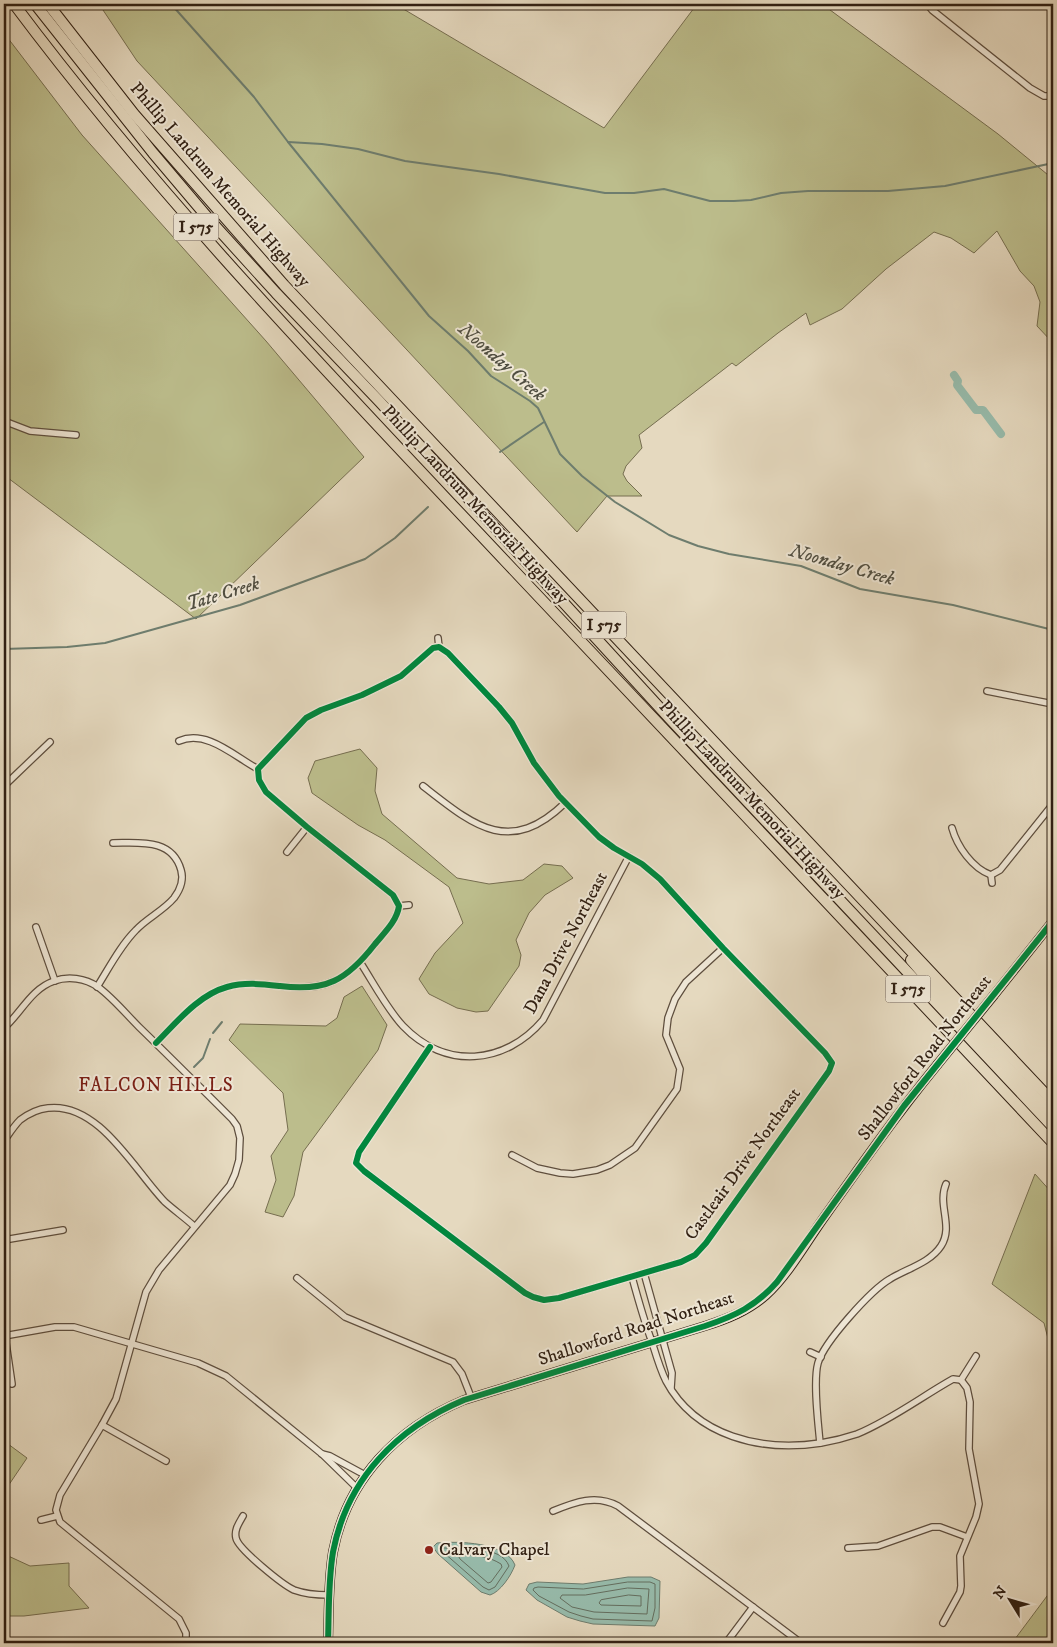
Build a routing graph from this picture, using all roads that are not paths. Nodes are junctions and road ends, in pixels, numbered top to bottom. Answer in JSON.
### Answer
{"nodes":[{"id":1,"x":14,"y":4,"type":"edge"},
{"id":2,"x":35,"y":4,"type":"edge"},
{"id":3,"x":48,"y":4,"type":"edge"},
{"id":4,"x":927,"y":4,"type":"edge"},
{"id":5,"x":1053,"y":96,"type":"edge"},
{"id":6,"x":4,"y":421,"type":"edge"},
{"id":7,"x":76,"y":435,"type":"dead end"},
{"id":8,"x":438,"y":638,"type":"dead end"},
{"id":9,"x":439,"y":647,"type":"junction"},
{"id":10,"x":987,"y":692,"type":"dead end"},
{"id":11,"x":1053,"y":704,"type":"edge"},
{"id":12,"x":50,"y":742,"type":"dead end"},
{"id":13,"x":179,"y":742,"type":"dead end"},
{"id":14,"x":258,"y":769,"type":"junction"},
{"id":15,"x":4,"y":786,"type":"edge"},
{"id":16,"x":423,"y":786,"type":"dead end"},
{"id":17,"x":565,"y":803,"type":"junction"},
{"id":18,"x":1053,"y":804,"type":"edge"},
{"id":19,"x":307,"y":827,"type":"junction"},
{"id":20,"x":952,"y":828,"type":"dead end"},
{"id":21,"x":113,"y":843,"type":"dead end"},
{"id":22,"x":287,"y":852,"type":"dead end"},
{"id":23,"x":821,"y":855,"type":"junction"},
{"id":24,"x":629,"y":856,"type":"junction"},
{"id":25,"x":991,"y":876,"type":"junction"},
{"id":26,"x":992,"y":883,"type":"dead end"},
{"id":27,"x":409,"y":905,"type":"dead end"},
{"id":28,"x":399,"y":906,"type":"junction"},
{"id":29,"x":1053,"y":921,"type":"edge"},
{"id":30,"x":36,"y":927,"type":"dead end"},
{"id":31,"x":723,"y":948,"type":"junction"},
{"id":32,"x":360,"y":962,"type":"junction"},
{"id":33,"x":55,"y":981,"type":"junction"},
{"id":34,"x":97,"y":987,"type":"junction"},
{"id":35,"x":4,"y":1028,"type":"edge"},
{"id":36,"x":156,"y":1043,"type":"junction"},
{"id":37,"x":430,"y":1047,"type":"junction"},
{"id":38,"x":832,"y":1063,"type":"junction"},
{"id":39,"x":839,"y":1063,"type":"dead end"},
{"id":40,"x":1053,"y":1102,"type":"edge"},
{"id":41,"x":1053,"y":1116,"type":"edge"},
{"id":42,"x":1053,"y":1127,"type":"edge"},
{"id":43,"x":4,"y":1141,"type":"edge"},
{"id":44,"x":1053,"y":1143,"type":"edge"},
{"id":45,"x":512,"y":1155,"type":"dead end"},
{"id":46,"x":946,"y":1184,"type":"dead end"},
{"id":47,"x":194,"y":1226,"type":"junction"},
{"id":48,"x":63,"y":1230,"type":"dead end"},
{"id":49,"x":4,"y":1240,"type":"edge"},
{"id":50,"x":644,"y":1273,"type":"junction"},
{"id":51,"x":632,"y":1277,"type":"junction"},
{"id":52,"x":297,"y":1278,"type":"dead end"},
{"id":53,"x":4,"y":1336,"type":"edge"},
{"id":54,"x":662,"y":1339,"type":"junction"},
{"id":55,"x":652,"y":1342,"type":"junction"},
{"id":56,"x":132,"y":1343,"type":"junction"},
{"id":57,"x":810,"y":1352,"type":"dead end"},
{"id":58,"x":976,"y":1356,"type":"dead end"},
{"id":59,"x":821,"y":1357,"type":"junction"},
{"id":60,"x":960,"y":1380,"type":"junction"},
{"id":61,"x":12,"y":1384,"type":"dead end"},
{"id":62,"x":671,"y":1388,"type":"junction"},
{"id":63,"x":471,"y":1397,"type":"junction"},
{"id":64,"x":102,"y":1425,"type":"junction"},
{"id":65,"x":820,"y":1443,"type":"junction"},
{"id":66,"x":322,"y":1454,"type":"junction"},
{"id":67,"x":166,"y":1462,"type":"dead end"},
{"id":68,"x":365,"y":1475,"type":"junction"},
{"id":69,"x":357,"y":1488,"type":"junction"},
{"id":70,"x":553,"y":1511,"type":"dead end"},
{"id":71,"x":57,"y":1516,"type":"junction"},
{"id":72,"x":243,"y":1516,"type":"dead end"},
{"id":73,"x":41,"y":1520,"type":"dead end"},
{"id":74,"x":967,"y":1537,"type":"junction"},
{"id":75,"x":848,"y":1548,"type":"dead end"},
{"id":76,"x":329,"y":1595,"type":"junction"},
{"id":77,"x":753,"y":1606,"type":"junction"},
{"id":78,"x":943,"y":1624,"type":"dead end"},
{"id":79,"x":186,"y":1643,"type":"edge"},
{"id":80,"x":328,"y":1643,"type":"edge"},
{"id":81,"x":726,"y":1643,"type":"edge"},
{"id":82,"x":802,"y":1643,"type":"edge"}],
"edges":[{"from":1,"to":44,"type":"highway","name":"Phillip Landrum Memorial Highway","number":"I 575"},
{"from":2,"to":42,"type":"highway"},
{"from":3,"to":23,"type":"highway","name":"Phillip Landrum Memorial Highway","number":"I 575"},
{"from":4,"to":5,"type":"street"},
{"from":6,"to":7,"type":"street"},
{"from":8,"to":9,"type":"street"},
{"from":9,"to":14,"type":"street"},
{"from":9,"to":17,"type":"street"},
{"from":10,"to":11,"type":"street"},
{"from":12,"to":15,"type":"street"},
{"from":13,"to":14,"type":"street"},
{"from":14,"to":19,"type":"street"},
{"from":16,"to":17,"type":"street"},
{"from":17,"to":24,"type":"street"},
{"from":18,"to":25,"type":"street"},
{"from":19,"to":22,"type":"street"},
{"from":19,"to":28,"type":"street"},
{"from":20,"to":25,"type":"street"},
{"from":21,"to":34,"type":"street"},
{"from":23,"to":40,"type":"highway","name":"Phillip Landrum Memorial Highway","number":"I 575"},
{"from":23,"to":41,"type":"highway"},
{"from":24,"to":31,"type":"street"},
{"from":24,"to":37,"type":"street","name":"Dana Drive Northeast"},
{"from":25,"to":26,"type":"street"},
{"from":27,"to":28,"type":"street"},
{"from":28,"to":32,"type":"street"},
{"from":29,"to":54,"type":"street","name":"Shallowford Road Northeast","bridge":true},
{"from":30,"to":33,"type":"street"},
{"from":31,"to":38,"type":"street"},
{"from":31,"to":45,"type":"street"},
{"from":32,"to":36,"type":"street"},
{"from":32,"to":37,"type":"street","name":"Dana Drive Northeast"},
{"from":33,"to":34,"type":"street"},
{"from":33,"to":35,"type":"street"},
{"from":34,"to":36,"type":"street"},
{"from":36,"to":47,"type":"street"},
{"from":37,"to":51,"type":"street","name":"Castleair Drive Northeast"},
{"from":38,"to":39,"type":"street"},
{"from":38,"to":50,"type":"street","name":"Castleair Drive Northeast"},
{"from":43,"to":47,"type":"street"},
{"from":46,"to":59,"type":"street"},
{"from":47,"to":56,"type":"street"},
{"from":48,"to":49,"type":"street"},
{"from":50,"to":51,"type":"street","name":"Castleair Drive Northeast"},
{"from":50,"to":54,"type":"street"},
{"from":51,"to":55,"type":"street"},
{"from":52,"to":63,"type":"street"},
{"from":53,"to":56,"type":"street"},
{"from":53,"to":61,"type":"street"},
{"from":54,"to":55,"type":"street","name":"Shallowford Road Northeast"},
{"from":54,"to":62,"type":"street"},
{"from":55,"to":62,"type":"street"},
{"from":55,"to":63,"type":"street","name":"Shallowford Road Northeast"},
{"from":56,"to":64,"type":"street"},
{"from":56,"to":66,"type":"street"},
{"from":57,"to":59,"type":"street"},
{"from":58,"to":60,"type":"street"},
{"from":59,"to":65,"type":"street"},
{"from":60,"to":65,"type":"street"},
{"from":60,"to":74,"type":"street"},
{"from":62,"to":65,"type":"street"},
{"from":63,"to":68,"type":"street","name":"Shallowford Road Northeast"},
{"from":64,"to":67,"type":"street"},
{"from":64,"to":71,"type":"street"},
{"from":66,"to":68,"type":"street"},
{"from":66,"to":69,"type":"street"},
{"from":68,"to":69,"type":"street","name":"Shallowford Road Northeast"},
{"from":69,"to":76,"type":"street","name":"Shallowford Road Northeast"},
{"from":70,"to":77,"type":"street"},
{"from":71,"to":73,"type":"street"},
{"from":71,"to":79,"type":"street"},
{"from":72,"to":76,"type":"street"},
{"from":74,"to":75,"type":"street"},
{"from":74,"to":78,"type":"street"},
{"from":76,"to":80,"type":"street","name":"Shallowford Road Northeast"},
{"from":77,"to":81,"type":"street"},
{"from":77,"to":82,"type":"street"}]}
